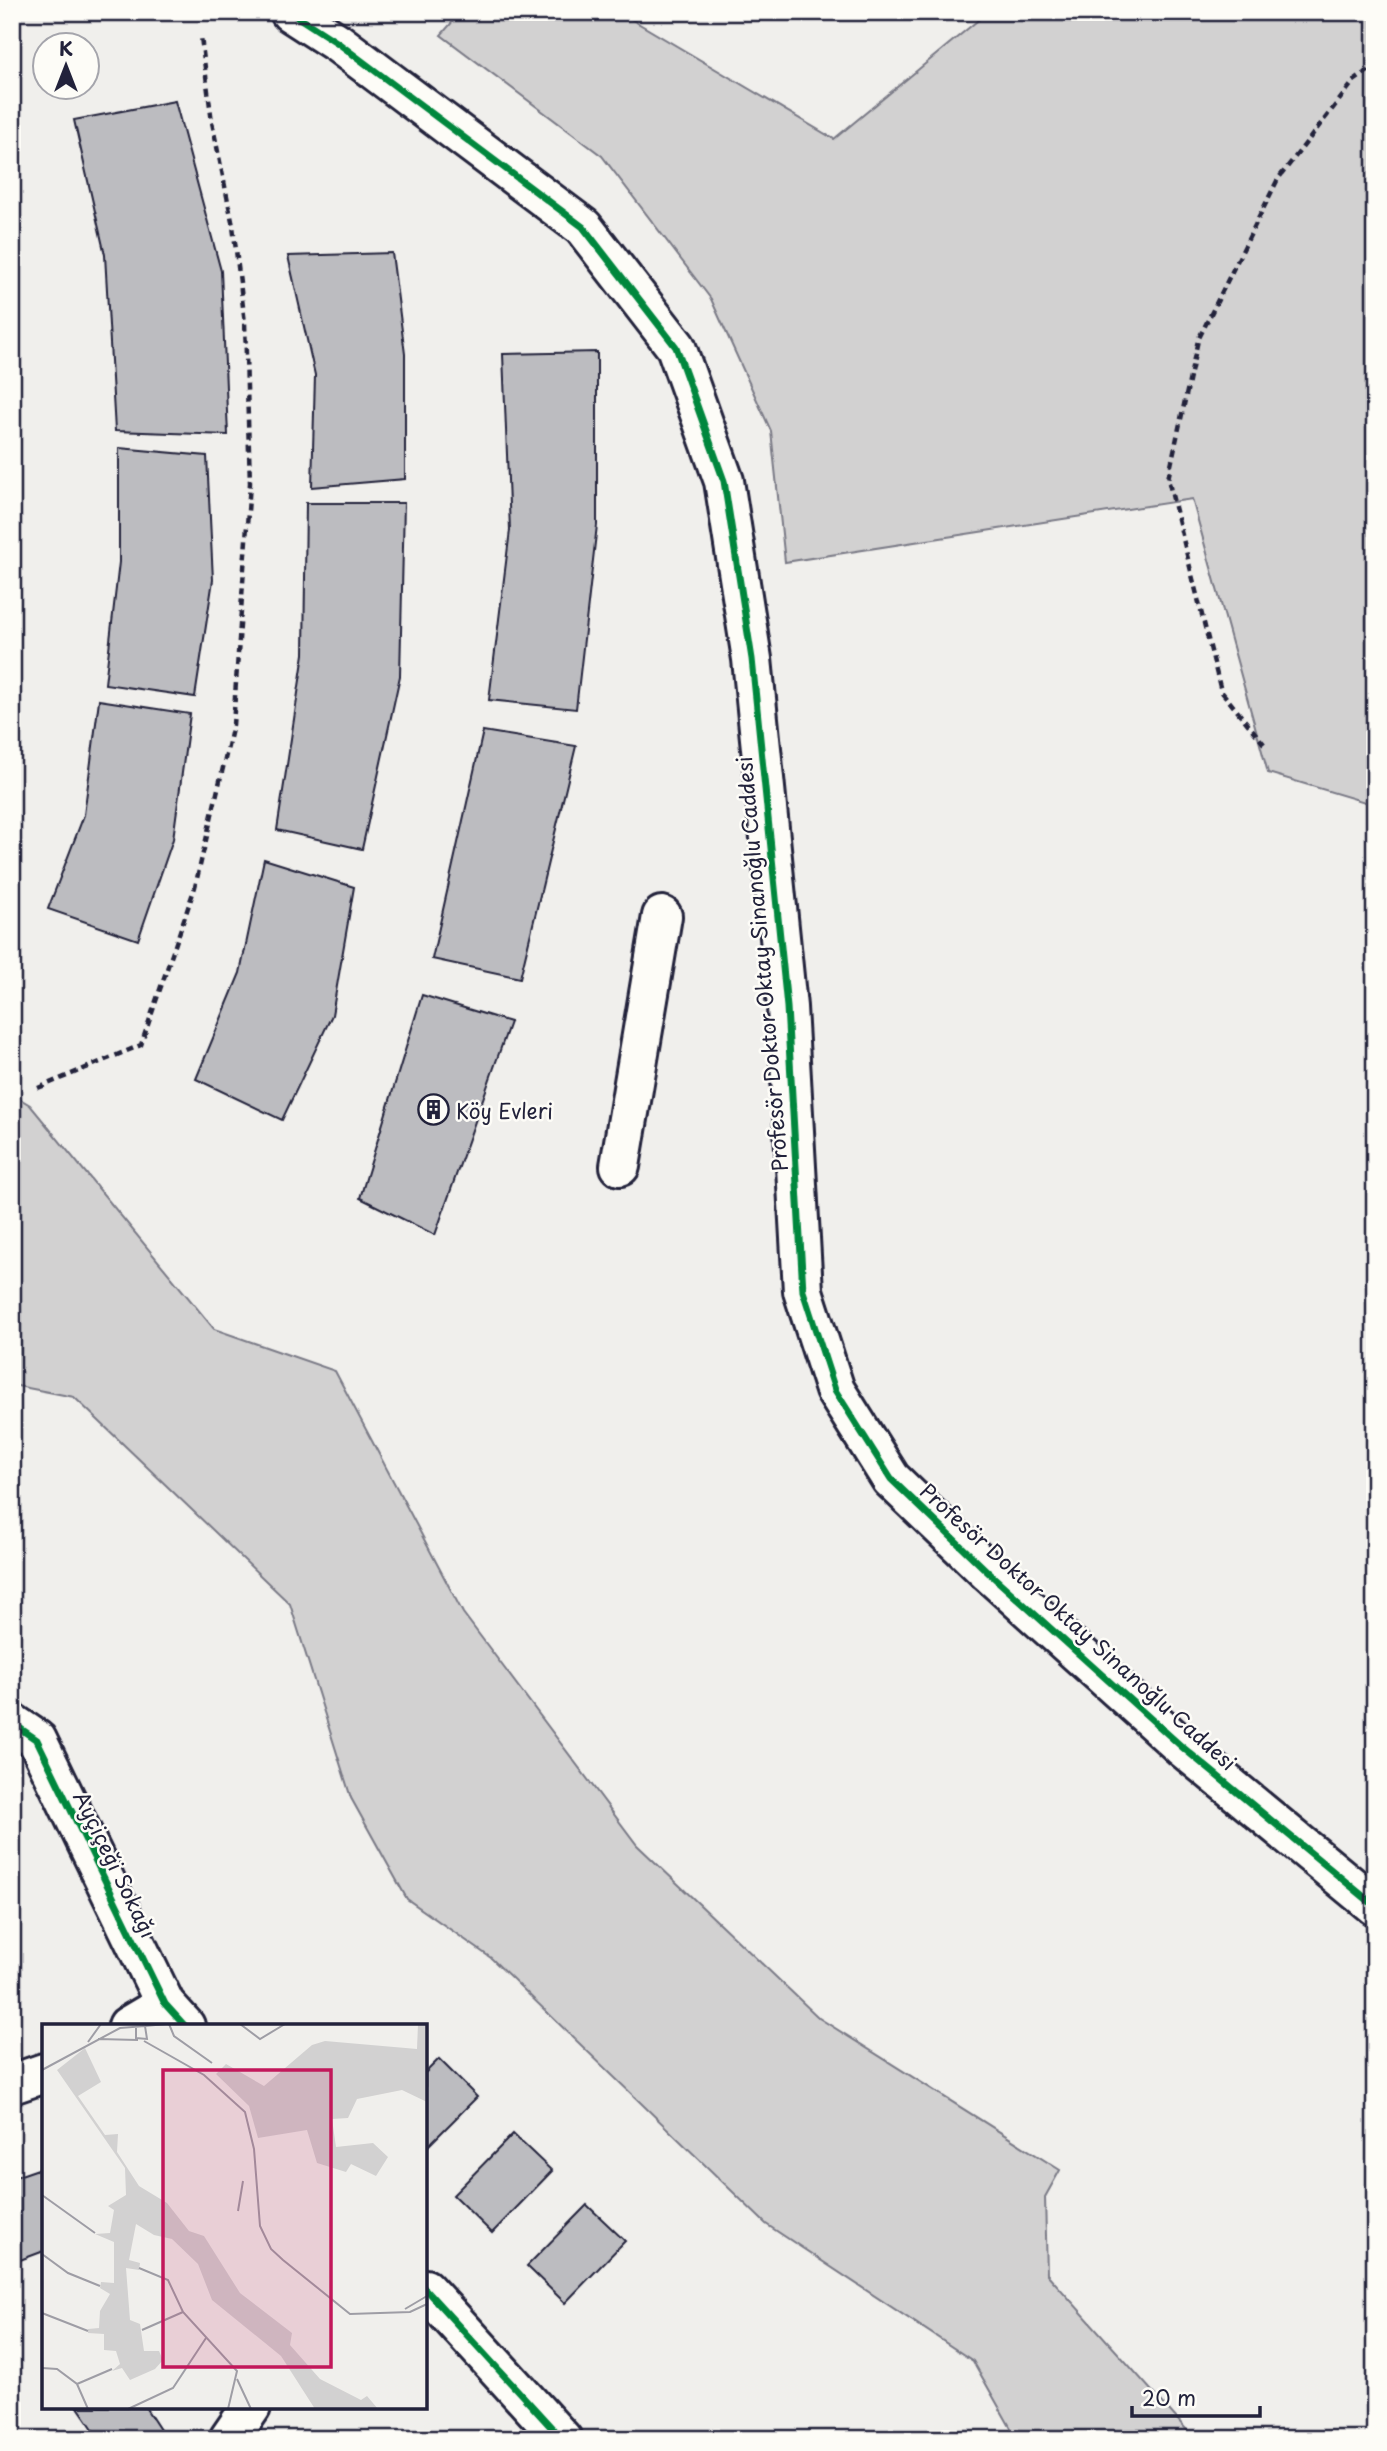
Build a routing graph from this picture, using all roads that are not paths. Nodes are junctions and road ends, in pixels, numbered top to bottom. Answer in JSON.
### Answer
{"nodes":[{"id":1,"x":290,"y":12,"type":"edge"},
{"id":2,"x":662,"y":916,"type":"dead end"},
{"id":3,"x":620,"y":1166,"type":"dead end"},
{"id":4,"x":12,"y":1723,"type":"edge"},
{"id":5,"x":1375,"y":1906,"type":"edge"},
{"id":6,"x":175,"y":2015,"type":"edge"},
{"id":7,"x":137,"y":2024,"type":"edge"},
{"id":8,"x":42,"y":2074,"type":"edge"},
{"id":9,"x":12,"y":2084,"type":"edge"},
{"id":10,"x":427,"y":2291,"type":"edge"},
{"id":11,"x":250,"y":2409,"type":"edge"},
{"id":12,"x":229,"y":2439,"type":"edge"},
{"id":13,"x":562,"y":2439,"type":"edge"}],
"edges":[{"from":1,"to":5,"type":"street","name":"Profesör Doktor Oktay Sinanoğlu Caddesi"},
{"from":2,"to":3,"type":"street"},
{"from":4,"to":6,"type":"street","name":"Ayçiçeği Sokağı"},
{"from":6,"to":7,"type":"street"},
{"from":8,"to":9,"type":"street"},
{"from":10,"to":13,"type":"street"},
{"from":11,"to":12,"type":"street"}]}
